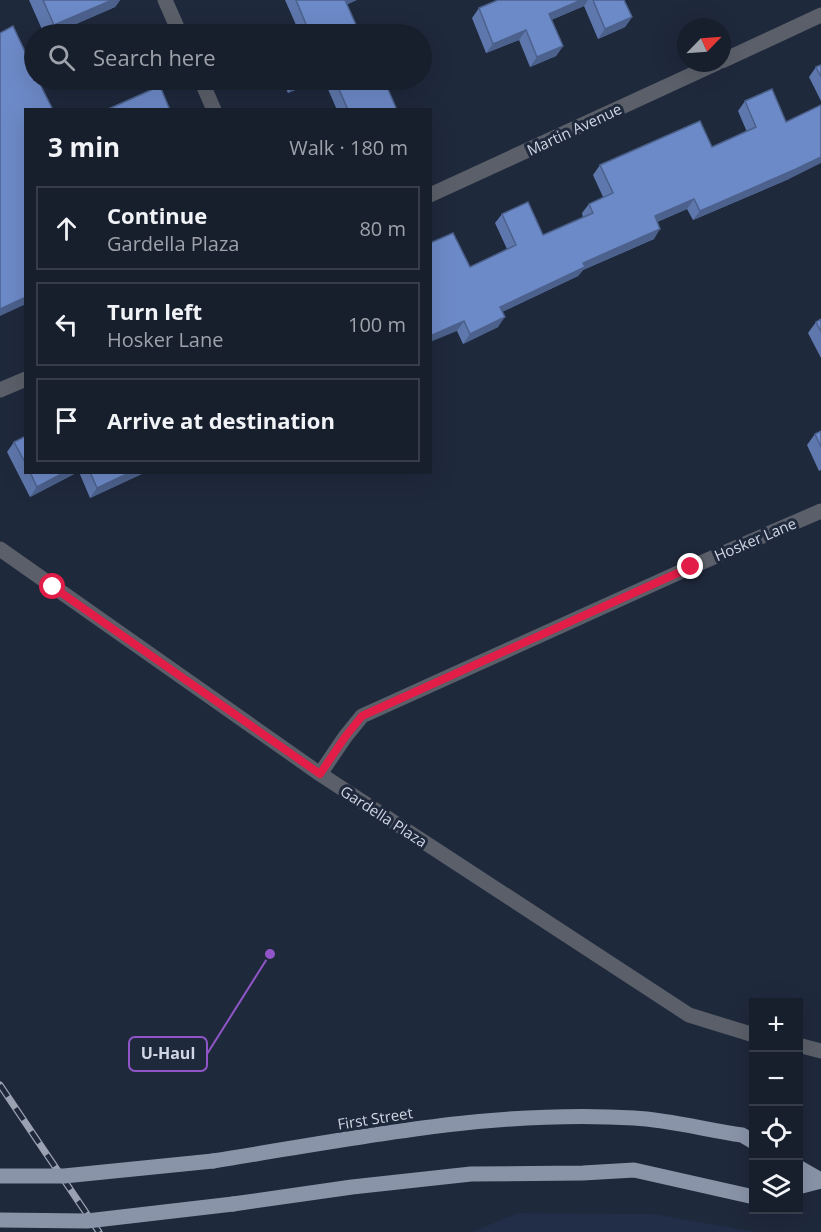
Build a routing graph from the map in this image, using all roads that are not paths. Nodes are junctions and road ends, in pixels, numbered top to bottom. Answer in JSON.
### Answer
{"nodes":[{"id":1,"x":165,"y":0,"type":"edge"},
{"id":2,"x":821,"y":15,"type":"edge"},
{"id":3,"x":176,"y":24,"type":"edge"},
{"id":4,"x":731,"y":57,"type":"edge"},
{"id":5,"x":697,"y":72,"type":"edge"},
{"id":6,"x":205,"y":90,"type":"edge"},
{"id":7,"x":213,"y":108,"type":"edge"},
{"id":8,"x":432,"y":194,"type":"edge"},
{"id":9,"x":24,"y":380,"type":"edge"},
{"id":10,"x":0,"y":390,"type":"edge"},
{"id":11,"x":821,"y":511,"type":"edge"},
{"id":12,"x":0,"y":549,"type":"edge"},
{"id":13,"x":320,"y":774,"type":"junction"},
{"id":14,"x":749,"y":1034,"type":"edge"},
{"id":15,"x":803,"y":1047,"type":"edge"},
{"id":16,"x":821,"y":1051,"type":"edge"},
{"id":17,"x":749,"y":1139,"type":"edge"},
{"id":18,"x":803,"y":1170,"type":"edge"},
{"id":19,"x":0,"y":1176,"type":"edge"},
{"id":20,"x":821,"y":1181,"type":"edge"},
{"id":21,"x":803,"y":1186,"type":"edge"},
{"id":22,"x":749,"y":1196,"type":"edge"},
{"id":23,"x":0,"y":1220,"type":"edge"}],
"edges":[{"from":1,"to":3,"type":"street"},
{"from":2,"to":4,"type":"street"},
{"from":5,"to":8,"type":"street","name":"Martin Avenue"},
{"from":6,"to":7,"type":"street"},
{"from":9,"to":10,"type":"street"},
{"from":11,"to":13,"type":"street","name":"Hosker Lane"},
{"from":12,"to":13,"type":"street","name":"Gardella Plaza"},
{"from":13,"to":14,"type":"street","name":"Gardella Plaza"},
{"from":15,"to":16,"type":"street"},
{"from":17,"to":19,"type":"main road","name":"First Street","bridge":true},
{"from":18,"to":20,"type":"main road"},
{"from":20,"to":21,"type":"main road"},
{"from":22,"to":23,"type":"main road","bridge":true}]}
